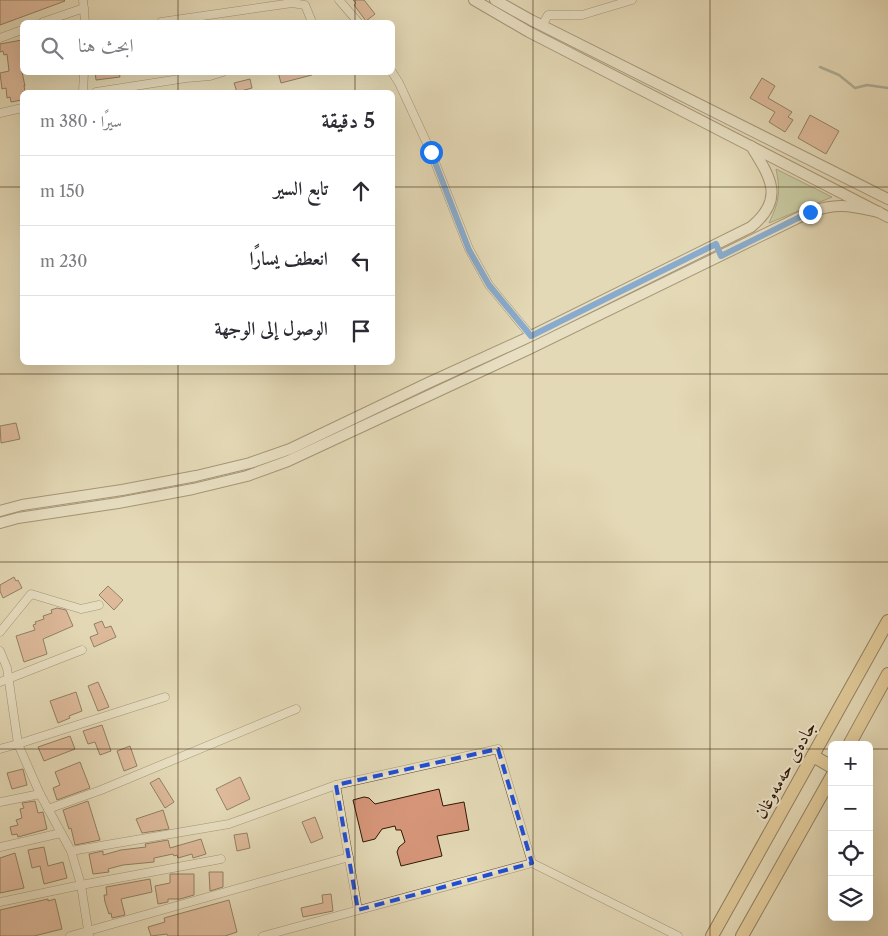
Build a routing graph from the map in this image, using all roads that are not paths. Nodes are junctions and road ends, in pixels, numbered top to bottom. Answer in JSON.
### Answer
{"nodes":[{"id":1,"x":339,"y":0,"type":"edge"},
{"id":2,"x":474,"y":0,"type":"edge"},
{"id":3,"x":495,"y":0,"type":"edge"},
{"id":4,"x":632,"y":0,"type":"edge"},
{"id":5,"x":83,"y":4,"type":"edge"},
{"id":6,"x":47,"y":20,"type":"edge"},
{"id":7,"x":84,"y":20,"type":"edge"},
{"id":8,"x":189,"y":20,"type":"edge"},
{"id":9,"x":311,"y":20,"type":"edge"},
{"id":10,"x":356,"y":20,"type":"edge"},
{"id":11,"x":542,"y":26,"type":"junction"},
{"id":12,"x":20,"y":31,"type":"edge"},
{"id":13,"x":0,"y":38,"type":"edge"},
{"id":14,"x":84,"y":75,"type":"edge"},
{"id":15,"x":185,"y":75,"type":"edge"},
{"id":16,"x":213,"y":75,"type":"edge"},
{"id":17,"x":394,"y":75,"type":"edge"},
{"id":18,"x":654,"y":81,"type":"junction"},
{"id":19,"x":83,"y":90,"type":"edge"},
{"id":20,"x":106,"y":90,"type":"edge"},
{"id":21,"x":647,"y":93,"type":"junction"},
{"id":22,"x":20,"y":108,"type":"edge"},
{"id":23,"x":0,"y":113,"type":"edge"},
{"id":24,"x":751,"y":146,"type":"junction"},
{"id":25,"x":888,"y":199,"type":"edge"},
{"id":26,"x":884,"y":214,"type":"edge"},
{"id":27,"x":716,"y":244,"type":"junction"},
{"id":28,"x":721,"y":256,"type":"junction"},
{"id":29,"x":531,"y":336,"type":"junction"},
{"id":30,"x":370,"y":418,"type":"junction"},
{"id":31,"x":0,"y":511,"type":"edge"},
{"id":32,"x":0,"y":523,"type":"edge"},
{"id":33,"x":99,"y":605,"type":"dead end"},
{"id":34,"x":888,"y":621,"type":"edge"},
{"id":35,"x":0,"y":632,"type":"edge"},
{"id":36,"x":82,"y":650,"type":"dead end"},
{"id":37,"x":0,"y":651,"type":"edge"},
{"id":38,"x":888,"y":674,"type":"edge"},
{"id":39,"x":9,"y":679,"type":"junction"},
{"id":40,"x":0,"y":682,"type":"edge"},
{"id":41,"x":165,"y":697,"type":"dead end"},
{"id":42,"x":296,"y":709,"type":"dead end"},
{"id":43,"x":851,"y":741,"type":"edge"},
{"id":44,"x":18,"y":744,"type":"junction"},
{"id":45,"x":0,"y":748,"type":"edge"},
{"id":46,"x":813,"y":756,"type":"junction"},
{"id":47,"x":828,"y":765,"type":"edge"},
{"id":48,"x":828,"y":783,"type":"edge"},
{"id":49,"x":336,"y":785,"type":"junction"},
{"id":50,"x":40,"y":794,"type":"junction"},
{"id":51,"x":0,"y":802,"type":"edge"},
{"id":52,"x":48,"y":809,"type":"junction"},
{"id":53,"x":61,"y":833,"type":"junction"},
{"id":54,"x":0,"y":847,"type":"edge"},
{"id":55,"x":71,"y":851,"type":"junction"},
{"id":56,"x":349,"y":857,"type":"junction"},
{"id":57,"x":221,"y":859,"type":"dead end"},
{"id":58,"x":532,"y":863,"type":"junction"},
{"id":59,"x":81,"y":885,"type":"junction"},
{"id":60,"x":0,"y":902,"type":"edge"},
{"id":61,"x":358,"y":910,"type":"junction"},
{"id":62,"x":89,"y":934,"type":"edge"},
{"id":63,"x":70,"y":936,"type":"edge"},
{"id":64,"x":263,"y":936,"type":"edge"},
{"id":65,"x":678,"y":936,"type":"edge"},
{"id":66,"x":712,"y":936,"type":"edge"},
{"id":67,"x":742,"y":936,"type":"edge"}],
"edges":[{"from":1,"to":10,"type":"street"},
{"from":2,"to":21,"type":"street"},
{"from":3,"to":11,"type":"street"},
{"from":4,"to":11,"type":"street"},
{"from":5,"to":6,"type":"street"},
{"from":5,"to":7,"type":"street"},
{"from":8,"to":9,"type":"street"},
{"from":11,"to":18,"type":"street"},
{"from":12,"to":13,"type":"street"},
{"from":14,"to":19,"type":"street"},
{"from":15,"to":16,"type":"street"},
{"from":15,"to":20,"type":"street"},
{"from":17,"to":29,"type":"street"},
{"from":18,"to":21,"type":"street"},
{"from":18,"to":25,"type":"street"},
{"from":21,"to":24,"type":"street"},
{"from":22,"to":23,"type":"street"},
{"from":24,"to":26,"type":"street"},
{"from":24,"to":27,"type":"street"},
{"from":26,"to":28,"type":"street"},
{"from":27,"to":28,"type":"street"},
{"from":27,"to":29,"type":"street"},
{"from":28,"to":30,"type":"street"},
{"from":29,"to":30,"type":"street"},
{"from":30,"to":31,"type":"street"},
{"from":30,"to":32,"type":"street"},
{"from":33,"to":35,"type":"street"},
{"from":34,"to":46,"type":"main road","name":"جادەی حەمەوغان"},
{"from":36,"to":39,"type":"street"},
{"from":37,"to":39,"type":"street"},
{"from":38,"to":43,"type":"main road"},
{"from":39,"to":40,"type":"street"},
{"from":39,"to":44,"type":"street"},
{"from":41,"to":44,"type":"street"},
{"from":42,"to":52,"type":"street"},
{"from":44,"to":45,"type":"street"},
{"from":44,"to":50,"type":"street"},
{"from":46,"to":47,"type":"main road"},
{"from":46,"to":66,"type":"main road","name":"جادەی حەمەوغان"},
{"from":48,"to":67,"type":"main road"},
{"from":49,"to":55,"type":"street"},
{"from":49,"to":56,"type":"street"},
{"from":49,"to":58,"type":"street"},
{"from":50,"to":51,"type":"street"},
{"from":50,"to":52,"type":"street"},
{"from":52,"to":53,"type":"street"},
{"from":53,"to":54,"type":"street"},
{"from":53,"to":55,"type":"street"},
{"from":55,"to":59,"type":"street"},
{"from":56,"to":61,"type":"street"},
{"from":56,"to":62,"type":"street"},
{"from":57,"to":59,"type":"street"},
{"from":58,"to":61,"type":"street"},
{"from":58,"to":65,"type":"street"},
{"from":59,"to":60,"type":"street"},
{"from":59,"to":62,"type":"street"},
{"from":61,"to":64,"type":"street"},
{"from":62,"to":63,"type":"street"}]}
